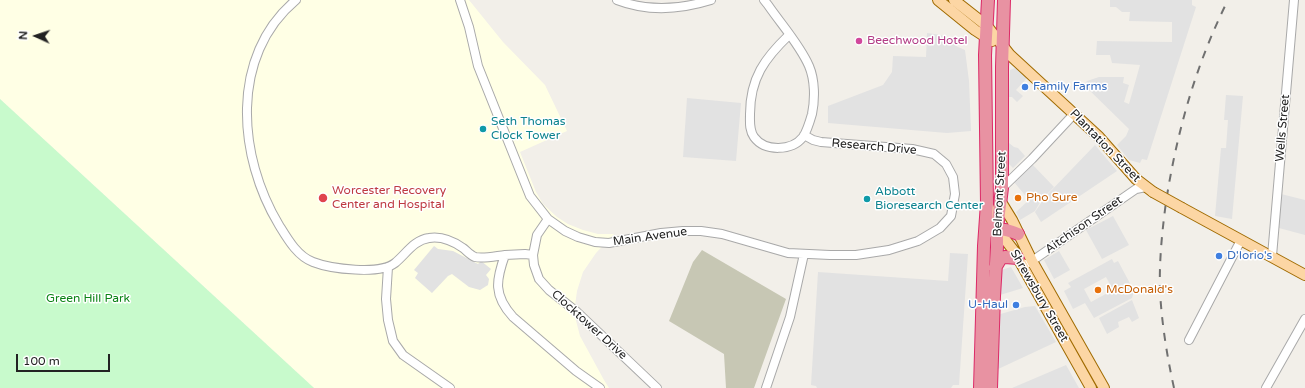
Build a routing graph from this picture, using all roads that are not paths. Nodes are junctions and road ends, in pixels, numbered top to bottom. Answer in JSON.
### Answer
{"nodes":[{"id":1,"x":296,"y":0,"type":"edge"},
{"id":2,"x":460,"y":0,"type":"edge"},
{"id":3,"x":617,"y":0,"type":"edge"},
{"id":4,"x":711,"y":0,"type":"edge"},
{"id":5,"x":764,"y":0,"type":"edge"},
{"id":6,"x":938,"y":0,"type":"edge"},
{"id":7,"x":954,"y":0,"type":"edge"},
{"id":8,"x":988,"y":0,"type":"edge"},
{"id":9,"x":1004,"y":0,"type":"edge"},
{"id":10,"x":1294,"y":0,"type":"edge"},
{"id":11,"x":987,"y":26,"type":"junction"},
{"id":12,"x":789,"y":35,"type":"junction"},
{"id":13,"x":986,"y":38,"type":"junction"},
{"id":14,"x":1002,"y":46,"type":"junction"},
{"id":15,"x":1074,"y":114,"type":"junction"},
{"id":16,"x":804,"y":135,"type":"junction"},
{"id":17,"x":1002,"y":188,"type":"junction"},
{"id":18,"x":1150,"y":190,"type":"junction"},
{"id":19,"x":1001,"y":202,"type":"junction"},
{"id":20,"x":987,"y":203,"type":"junction"},
{"id":21,"x":548,"y":219,"type":"junction"},
{"id":22,"x":997,"y":229,"type":"junction"},
{"id":23,"x":1018,"y":234,"type":"junction"},
{"id":24,"x":984,"y":235,"type":"junction"},
{"id":25,"x":1241,"y":240,"type":"junction"},
{"id":26,"x":804,"y":254,"type":"junction"},
{"id":27,"x":505,"y":255,"type":"junction"},
{"id":28,"x":533,"y":255,"type":"junction"},
{"id":29,"x":1272,"y":256,"type":"junction"},
{"id":30,"x":1024,"y":262,"type":"junction"},
{"id":31,"x":388,"y":267,"type":"junction"},
{"id":32,"x":995,"y":269,"type":"junction"},
{"id":33,"x":1305,"y":275,"type":"edge"},
{"id":34,"x":1305,"y":319,"type":"edge"},
{"id":35,"x":1189,"y":340,"type":"dead end"},
{"id":36,"x":450,"y":388,"type":"edge"},
{"id":37,"x":600,"y":388,"type":"edge"},
{"id":38,"x":657,"y":388,"type":"edge"},
{"id":39,"x":766,"y":388,"type":"edge"},
{"id":40,"x":980,"y":388,"type":"edge"},
{"id":41,"x":992,"y":388,"type":"edge"},
{"id":42,"x":1091,"y":388,"type":"edge"},
{"id":43,"x":1104,"y":388,"type":"edge"},
{"id":44,"x":1266,"y":388,"type":"edge"}],
"edges":[{"from":1,"to":31,"type":"street"},
{"from":2,"to":21,"type":"street","name":"Main Avenue"},
{"from":3,"to":4,"type":"street"},
{"from":5,"to":12,"type":"street"},
{"from":6,"to":13,"type":"main road","name":"Plantation Street"},
{"from":7,"to":11,"type":"main road","name":"Plantation Street"},
{"from":8,"to":11,"type":"highway","name":"Belmont Street"},
{"from":9,"to":14,"type":"highway","name":"Belmont Street"},
{"from":10,"to":29,"type":"street","name":"Wells Street"},
{"from":11,"to":13,"type":"highway","name":"Belmont Street"},
{"from":11,"to":14,"type":"main road","name":"Plantation Street"},
{"from":12,"to":16,"type":"street"},
{"from":12,"to":16,"type":"street"},
{"from":13,"to":14,"type":"main road","name":"Plantation Street"},
{"from":13,"to":20,"type":"highway","name":"Belmont Street"},
{"from":14,"to":15,"type":"main road","name":"Plantation Street"},
{"from":14,"to":17,"type":"highway","name":"Belmont Street"},
{"from":15,"to":17,"type":"street"},
{"from":15,"to":18,"type":"main road","name":"Plantation Street"},
{"from":16,"to":26,"type":"street","name":"Research Drive"},
{"from":17,"to":19,"type":"highway","name":"Belmont Street"},
{"from":18,"to":25,"type":"main road","name":"Plantation Street","bridge":true},
{"from":18,"to":30,"type":"street","name":"Aitchison Street"},
{"from":19,"to":22,"type":"highway","name":"Belmont Street"},
{"from":19,"to":23,"type":"main road","name":"Shrewsbury Street"},
{"from":20,"to":22,"type":"main road","name":"Shrewsbury Street"},
{"from":20,"to":24,"type":"highway","name":"Belmont Street"},
{"from":21,"to":26,"type":"street","name":"Main Avenue"},
{"from":21,"to":28,"type":"street"},
{"from":22,"to":23,"type":"highway"},
{"from":22,"to":24,"type":"highway"},
{"from":22,"to":30,"type":"main road","name":"Shrewsbury Street"},
{"from":22,"to":32,"type":"highway","name":"Belmont Street"},
{"from":23,"to":30,"type":"main road","name":"Shrewsbury Street"},
{"from":24,"to":40,"type":"highway","name":"Belmont Street"},
{"from":25,"to":29,"type":"main road","name":"Plantation Street"},
{"from":25,"to":35,"type":"street"},
{"from":26,"to":39,"type":"street"},
{"from":27,"to":28,"type":"street"},
{"from":27,"to":31,"type":"street"},
{"from":27,"to":37,"type":"street"},
{"from":28,"to":38,"type":"street","name":"Clocktower Drive"},
{"from":29,"to":33,"type":"main road","name":"Plantation Street"},
{"from":30,"to":32,"type":"highway"},
{"from":30,"to":42,"type":"main road","name":"Shrewsbury Street"},
{"from":30,"to":43,"type":"main road","name":"Shrewsbury Street"},
{"from":31,"to":36,"type":"street"},
{"from":32,"to":41,"type":"highway","name":"Belmont Street"},
{"from":34,"to":44,"type":"street"}]}
